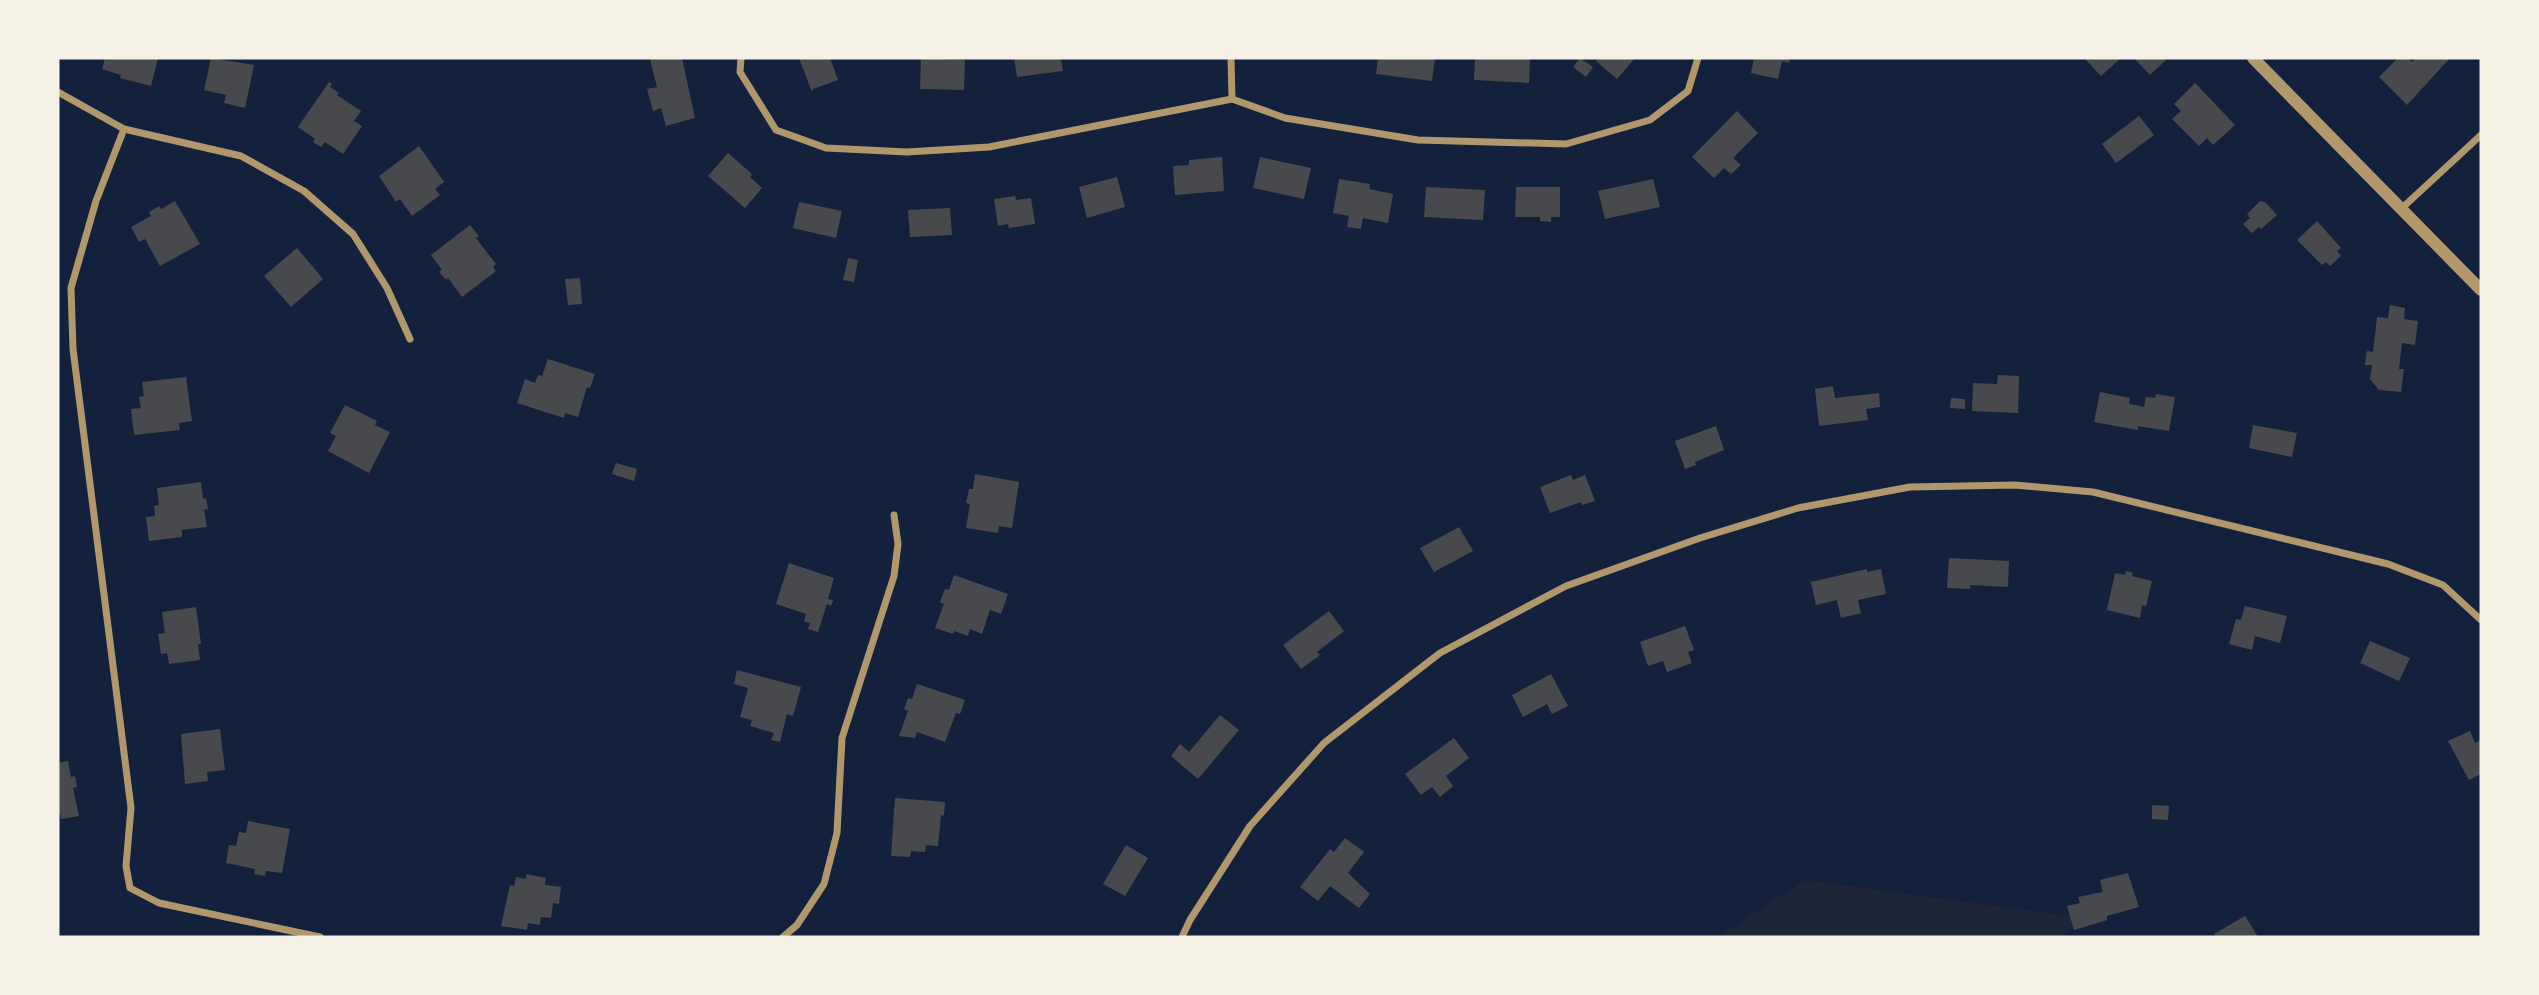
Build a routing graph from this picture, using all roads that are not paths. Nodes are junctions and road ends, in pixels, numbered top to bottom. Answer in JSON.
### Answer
{"nodes":[{"id":1,"x":741,"y":58,"type":"edge"},
{"id":2,"x":1231,"y":58,"type":"edge"},
{"id":3,"x":1698,"y":58,"type":"edge"},
{"id":4,"x":2253,"y":58,"type":"edge"},
{"id":5,"x":58,"y":92,"type":"edge"},
{"id":6,"x":1233,"y":99,"type":"junction"},
{"id":7,"x":124,"y":130,"type":"junction"},
{"id":8,"x":2481,"y":135,"type":"edge"},
{"id":9,"x":2401,"y":209,"type":"junction"},
{"id":10,"x":2481,"y":290,"type":"edge"},
{"id":11,"x":410,"y":339,"type":"dead end"},
{"id":12,"x":894,"y":515,"type":"dead end"},
{"id":13,"x":2481,"y":620,"type":"edge"},
{"id":14,"x":320,"y":937,"type":"edge"},
{"id":15,"x":783,"y":937,"type":"edge"},
{"id":16,"x":1182,"y":937,"type":"edge"}],
"edges":[{"from":1,"to":6,"type":"street"},
{"from":2,"to":6,"type":"street"},
{"from":3,"to":6,"type":"street"},
{"from":4,"to":9,"type":"street"},
{"from":5,"to":7,"type":"street"},
{"from":7,"to":11,"type":"street"},
{"from":7,"to":14,"type":"street"},
{"from":8,"to":9,"type":"street"},
{"from":9,"to":10,"type":"street"},
{"from":12,"to":15,"type":"street"},
{"from":13,"to":16,"type":"street"}]}
